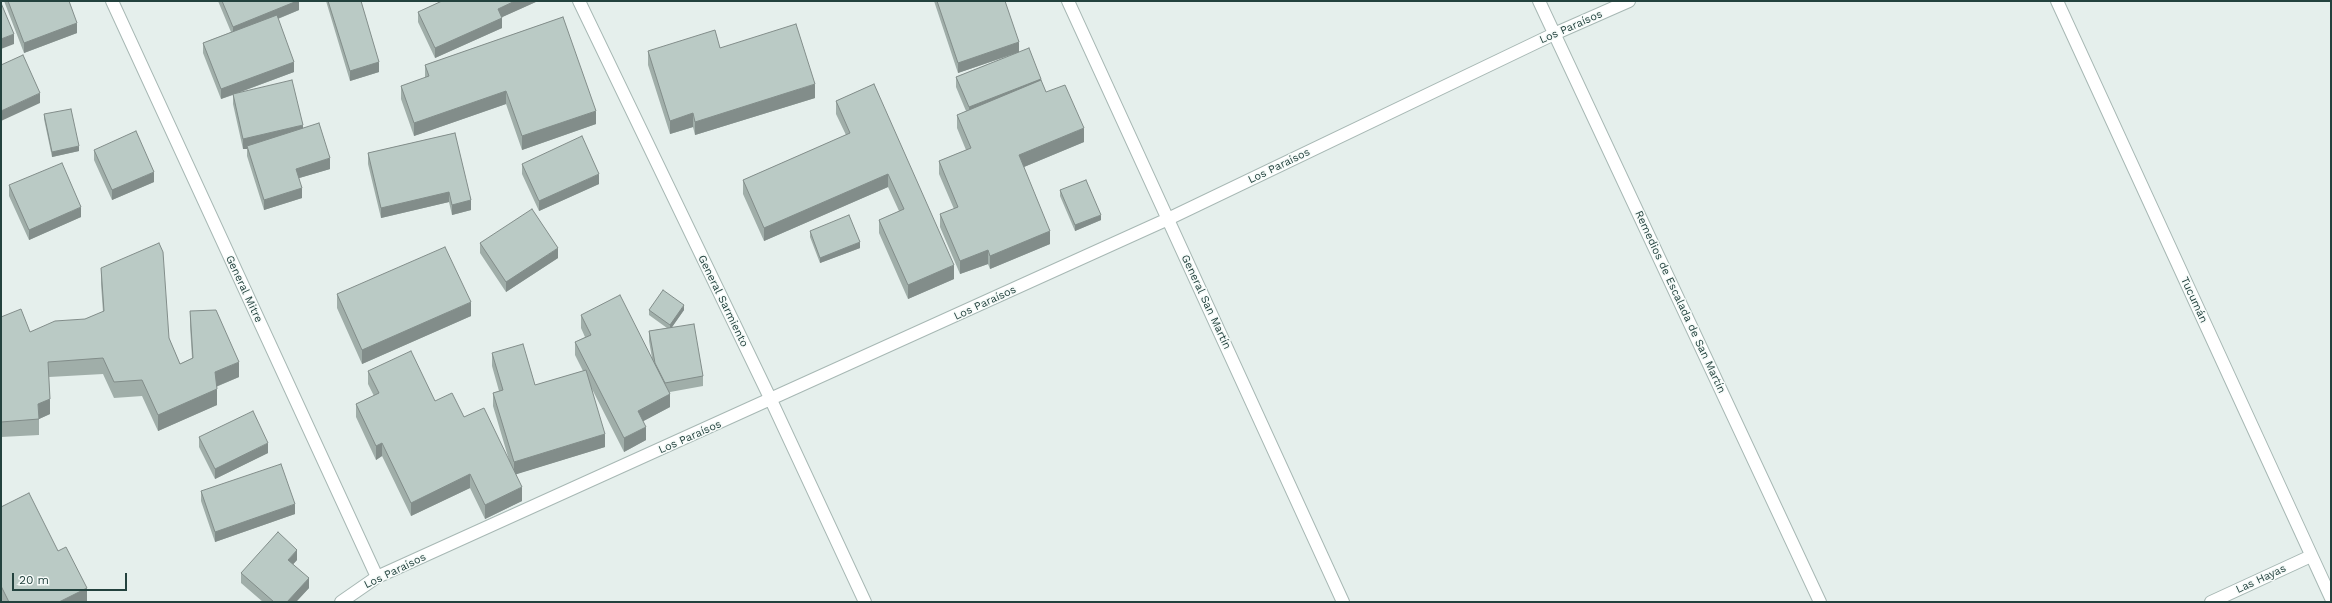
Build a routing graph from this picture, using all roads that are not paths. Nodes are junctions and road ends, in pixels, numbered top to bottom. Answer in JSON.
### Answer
{"nodes":[{"id":1,"x":112,"y":1,"type":"edge"},
{"id":2,"x":579,"y":1,"type":"edge"},
{"id":3,"x":1068,"y":1,"type":"edge"},
{"id":4,"x":1539,"y":1,"type":"edge"},
{"id":5,"x":1629,"y":1,"type":"edge"},
{"id":6,"x":2057,"y":1,"type":"edge"},
{"id":7,"x":1554,"y":34,"type":"junction"},
{"id":8,"x":1168,"y":219,"type":"junction"},
{"id":9,"x":771,"y":400,"type":"junction"},
{"id":10,"x":2311,"y":556,"type":"junction"},
{"id":11,"x":377,"y":577,"type":"junction"},
{"id":12,"x":2331,"y":598,"type":"edge"},
{"id":13,"x":341,"y":602,"type":"edge"},
{"id":14,"x":865,"y":602,"type":"edge"},
{"id":15,"x":1343,"y":602,"type":"edge"},
{"id":16,"x":1820,"y":602,"type":"edge"},
{"id":17,"x":2211,"y":602,"type":"edge"}],
"edges":[{"from":1,"to":11,"type":"street","name":"General Mitre"},
{"from":2,"to":9,"type":"street","name":"General Sarmiento"},
{"from":3,"to":8,"type":"street","name":"General San Martín"},
{"from":4,"to":7,"type":"street","name":"Remedios de Escalada de San Martín"},
{"from":5,"to":7,"type":"street","name":"Los Paraísos"},
{"from":6,"to":10,"type":"street","name":"Tucumán"},
{"from":7,"to":8,"type":"street","name":"Los Paraísos"},
{"from":7,"to":16,"type":"street","name":"Remedios de Escalada de San Martín"},
{"from":8,"to":9,"type":"street","name":"Los Paraísos"},
{"from":8,"to":15,"type":"street","name":"General San Martín"},
{"from":9,"to":11,"type":"street","name":"Los Paraísos"},
{"from":9,"to":14,"type":"street","name":"General Sarmiento"},
{"from":10,"to":12,"type":"street","name":"Tucumán"},
{"from":10,"to":17,"type":"street","name":"Las Hayas"},
{"from":11,"to":13,"type":"street","name":"Los Paraísos"}]}
